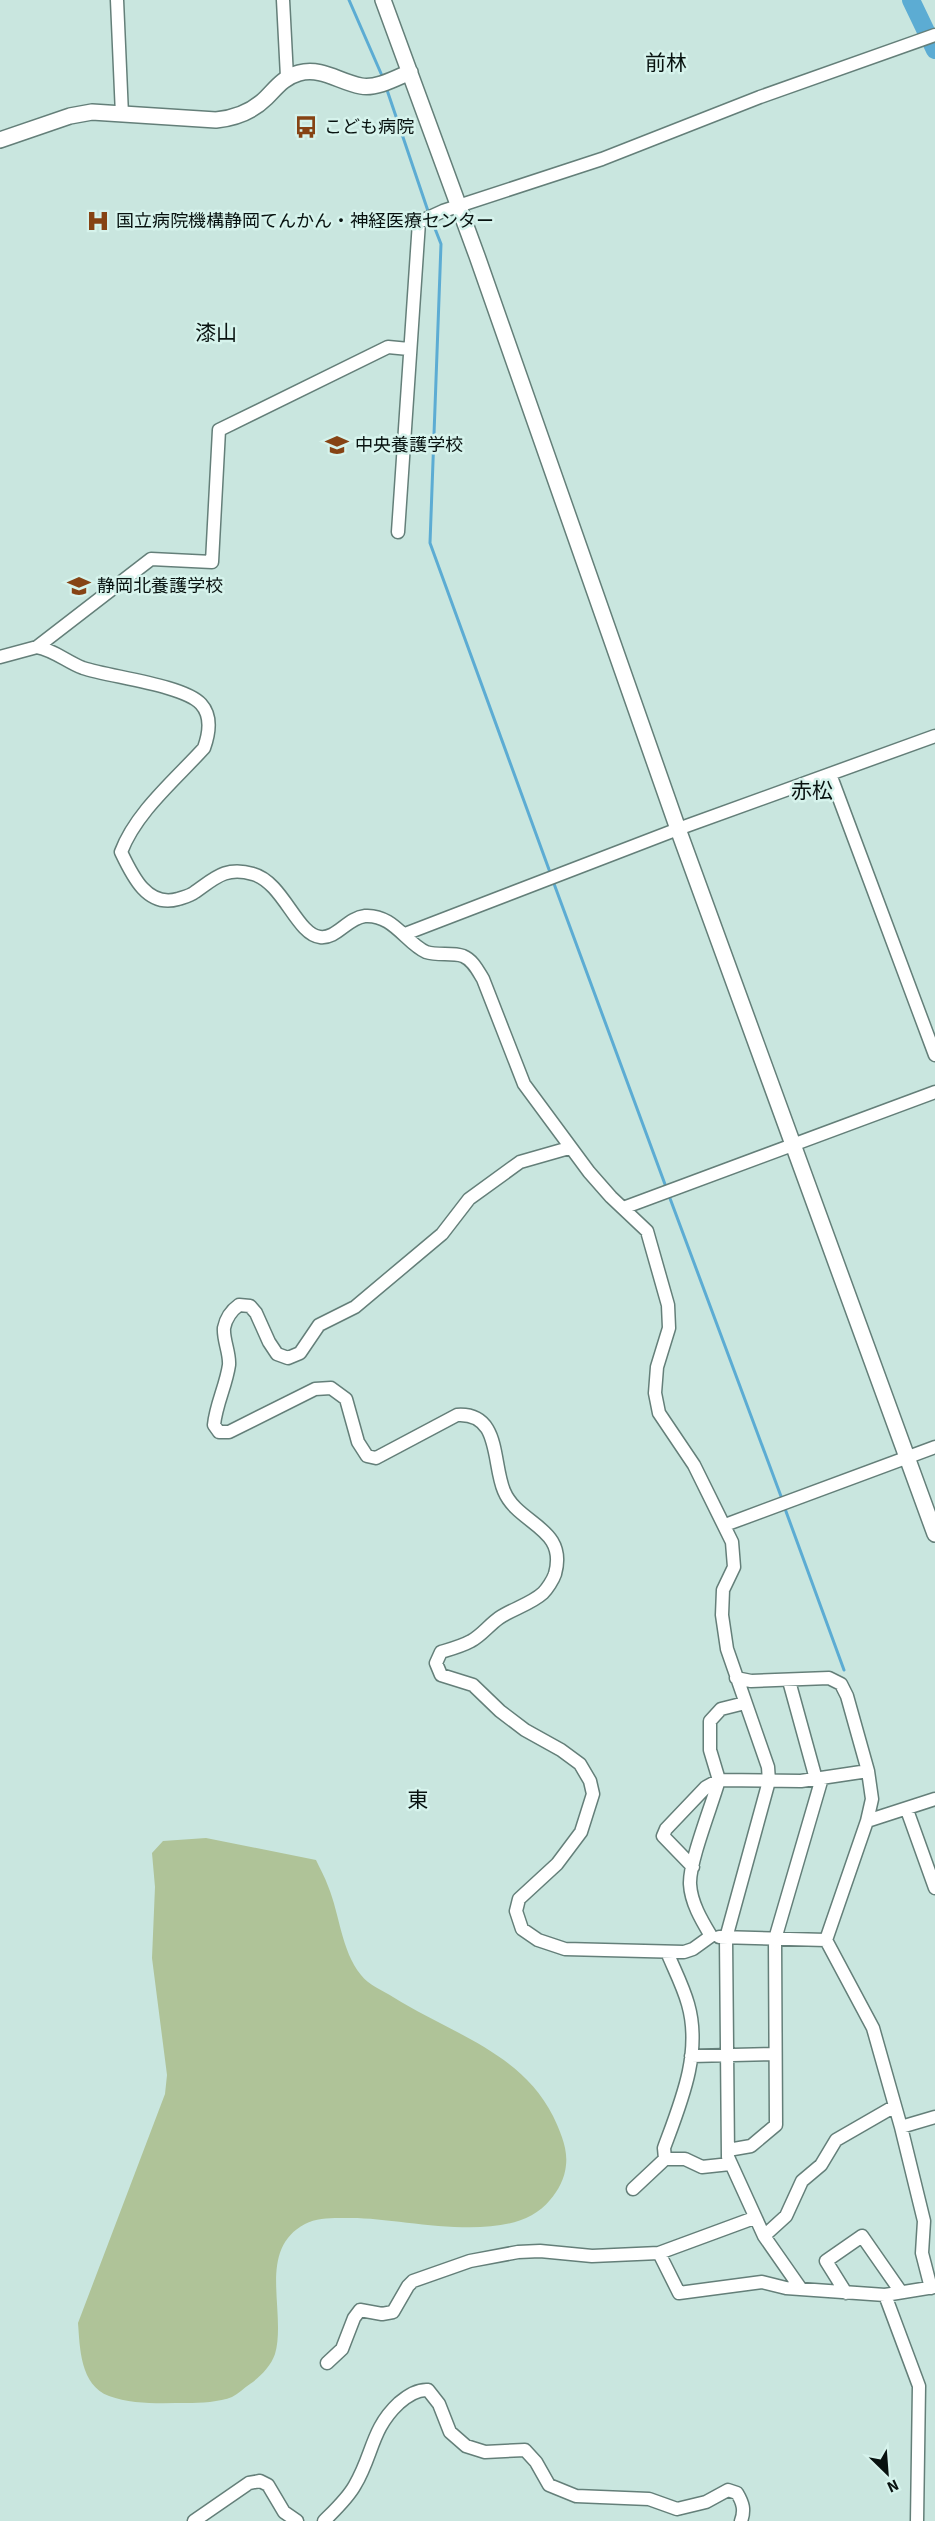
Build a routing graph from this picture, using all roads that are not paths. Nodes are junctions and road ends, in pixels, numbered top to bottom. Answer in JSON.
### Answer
{"nodes":[{"id":1,"x":117,"y":0,"type":"edge"},
{"id":2,"x":283,"y":0,"type":"edge"},
{"id":3,"x":383,"y":0,"type":"edge"},
{"id":4,"x":935,"y":35,"type":"edge"},
{"id":5,"x":410,"y":72,"type":"junction"},
{"id":6,"x":287,"y":77,"type":"junction"},
{"id":7,"x":122,"y":116,"type":"junction"},
{"id":8,"x":0,"y":140,"type":"edge"},
{"id":9,"x":459,"y":206,"type":"junction"},
{"id":10,"x":409,"y":349,"type":"junction"},
{"id":11,"x":398,"y":532,"type":"dead end"},
{"id":12,"x":37,"y":647,"type":"junction"},
{"id":13,"x":0,"y":657,"type":"edge"},
{"id":14,"x":935,"y":736,"type":"edge"},
{"id":15,"x":830,"y":774,"type":"junction"},
{"id":16,"x":678,"y":829,"type":"junction"},
{"id":17,"x":405,"y":934,"type":"junction"},
{"id":18,"x":935,"y":1056,"type":"edge"},
{"id":19,"x":935,"y":1092,"type":"edge"},
{"id":20,"x":792,"y":1146,"type":"junction"},
{"id":21,"x":569,"y":1148,"type":"junction"},
{"id":22,"x":623,"y":1208,"type":"junction"},
{"id":23,"x":935,"y":1448,"type":"edge"},
{"id":24,"x":907,"y":1458,"type":"junction"},
{"id":25,"x":725,"y":1525,"type":"junction"},
{"id":26,"x":935,"y":1534,"type":"edge"},
{"id":27,"x":736,"y":1678,"type":"junction"},
{"id":28,"x":789,"y":1681,"type":"junction"},
{"id":29,"x":745,"y":1703,"type":"junction"},
{"id":30,"x":868,"y":1771,"type":"junction"},
{"id":31,"x":819,"y":1778,"type":"junction"},
{"id":32,"x":719,"y":1780,"type":"junction"},
{"id":33,"x":769,"y":1781,"type":"junction"},
{"id":34,"x":935,"y":1799,"type":"edge"},
{"id":35,"x":907,"y":1810,"type":"junction"},
{"id":36,"x":867,"y":1821,"type":"junction"},
{"id":37,"x":693,"y":1867,"type":"junction"},
{"id":38,"x":935,"y":1888,"type":"edge"},
{"id":39,"x":711,"y":1936,"type":"junction"},
{"id":40,"x":726,"y":1938,"type":"junction"},
{"id":41,"x":775,"y":1939,"type":"junction"},
{"id":42,"x":826,"y":1940,"type":"junction"},
{"id":43,"x":667,"y":1952,"type":"junction"},
{"id":44,"x":775,"y":2054,"type":"junction"},
{"id":45,"x":691,"y":2056,"type":"junction"},
{"id":46,"x":728,"y":2056,"type":"junction"},
{"id":47,"x":895,"y":2106,"type":"junction"},
{"id":48,"x":935,"y":2116,"type":"edge"},
{"id":49,"x":901,"y":2127,"type":"junction"},
{"id":50,"x":728,"y":2150,"type":"junction"},
{"id":51,"x":665,"y":2159,"type":"junction"},
{"id":52,"x":730,"y":2164,"type":"junction"},
{"id":53,"x":633,"y":2189,"type":"dead end"},
{"id":54,"x":754,"y":2218,"type":"junction"},
{"id":55,"x":764,"y":2236,"type":"junction"},
{"id":56,"x":659,"y":2253,"type":"junction"},
{"id":57,"x":933,"y":2287,"type":"edge"},
{"id":58,"x":801,"y":2289,"type":"junction"},
{"id":59,"x":901,"y":2292,"type":"junction"},
{"id":60,"x":846,"y":2293,"type":"junction"},
{"id":61,"x":885,"y":2295,"type":"junction"},
{"id":62,"x":327,"y":2363,"type":"dead end"},
{"id":63,"x":194,"y":2521,"type":"edge"},
{"id":64,"x":297,"y":2521,"type":"edge"},
{"id":65,"x":324,"y":2521,"type":"edge"},
{"id":66,"x":741,"y":2521,"type":"edge"},
{"id":67,"x":917,"y":2521,"type":"edge"}],
"edges":[{"from":1,"to":7,"type":"street"},
{"from":2,"to":6,"type":"street"},
{"from":3,"to":5,"type":"street"},
{"from":4,"to":9,"type":"street"},
{"from":5,"to":6,"type":"street"},
{"from":5,"to":9,"type":"street"},
{"from":6,"to":7,"type":"street"},
{"from":7,"to":8,"type":"street"},
{"from":9,"to":10,"type":"street"},
{"from":9,"to":16,"type":"street"},
{"from":10,"to":11,"type":"street"},
{"from":10,"to":12,"type":"street"},
{"from":12,"to":13,"type":"street"},
{"from":12,"to":17,"type":"street"},
{"from":14,"to":15,"type":"street"},
{"from":15,"to":16,"type":"street"},
{"from":15,"to":18,"type":"street"},
{"from":16,"to":17,"type":"street"},
{"from":16,"to":20,"type":"street"},
{"from":17,"to":21,"type":"street"},
{"from":19,"to":20,"type":"street"},
{"from":20,"to":22,"type":"street"},
{"from":20,"to":24,"type":"street"},
{"from":21,"to":22,"type":"street"},
{"from":21,"to":43,"type":"street"},
{"from":22,"to":25,"type":"street"},
{"from":23,"to":24,"type":"street"},
{"from":24,"to":25,"type":"street"},
{"from":24,"to":26,"type":"street"},
{"from":25,"to":27,"type":"street"},
{"from":27,"to":28,"type":"street"},
{"from":27,"to":29,"type":"street"},
{"from":28,"to":30,"type":"street"},
{"from":28,"to":31,"type":"street"},
{"from":29,"to":32,"type":"street"},
{"from":29,"to":33,"type":"street"},
{"from":30,"to":31,"type":"street"},
{"from":30,"to":36,"type":"street"},
{"from":31,"to":33,"type":"street"},
{"from":31,"to":41,"type":"street"},
{"from":32,"to":33,"type":"street"},
{"from":32,"to":37,"type":"street"},
{"from":32,"to":37,"type":"street"},
{"from":33,"to":40,"type":"street"},
{"from":34,"to":35,"type":"street"},
{"from":35,"to":36,"type":"street"},
{"from":35,"to":38,"type":"street"},
{"from":36,"to":42,"type":"street"},
{"from":37,"to":39,"type":"street"},
{"from":39,"to":40,"type":"street"},
{"from":39,"to":43,"type":"street"},
{"from":40,"to":41,"type":"street"},
{"from":40,"to":46,"type":"street"},
{"from":41,"to":42,"type":"street"},
{"from":41,"to":44,"type":"street"},
{"from":42,"to":47,"type":"street"},
{"from":43,"to":45,"type":"street"},
{"from":44,"to":46,"type":"street"},
{"from":44,"to":50,"type":"street"},
{"from":45,"to":46,"type":"street"},
{"from":45,"to":51,"type":"street"},
{"from":46,"to":50,"type":"street"},
{"from":47,"to":49,"type":"street"},
{"from":47,"to":55,"type":"street"},
{"from":48,"to":49,"type":"street"},
{"from":49,"to":57,"type":"street"},
{"from":50,"to":52,"type":"street"},
{"from":51,"to":52,"type":"street"},
{"from":51,"to":53,"type":"street"},
{"from":52,"to":54,"type":"street"},
{"from":54,"to":55,"type":"street"},
{"from":54,"to":56,"type":"street"},
{"from":55,"to":58,"type":"street"},
{"from":56,"to":58,"type":"street"},
{"from":56,"to":62,"type":"street"},
{"from":57,"to":59,"type":"street"},
{"from":58,"to":60,"type":"street"},
{"from":59,"to":60,"type":"street"},
{"from":59,"to":61,"type":"street"},
{"from":60,"to":61,"type":"street"},
{"from":61,"to":67,"type":"street"},
{"from":63,"to":64,"type":"street"},
{"from":65,"to":66,"type":"street"}]}
